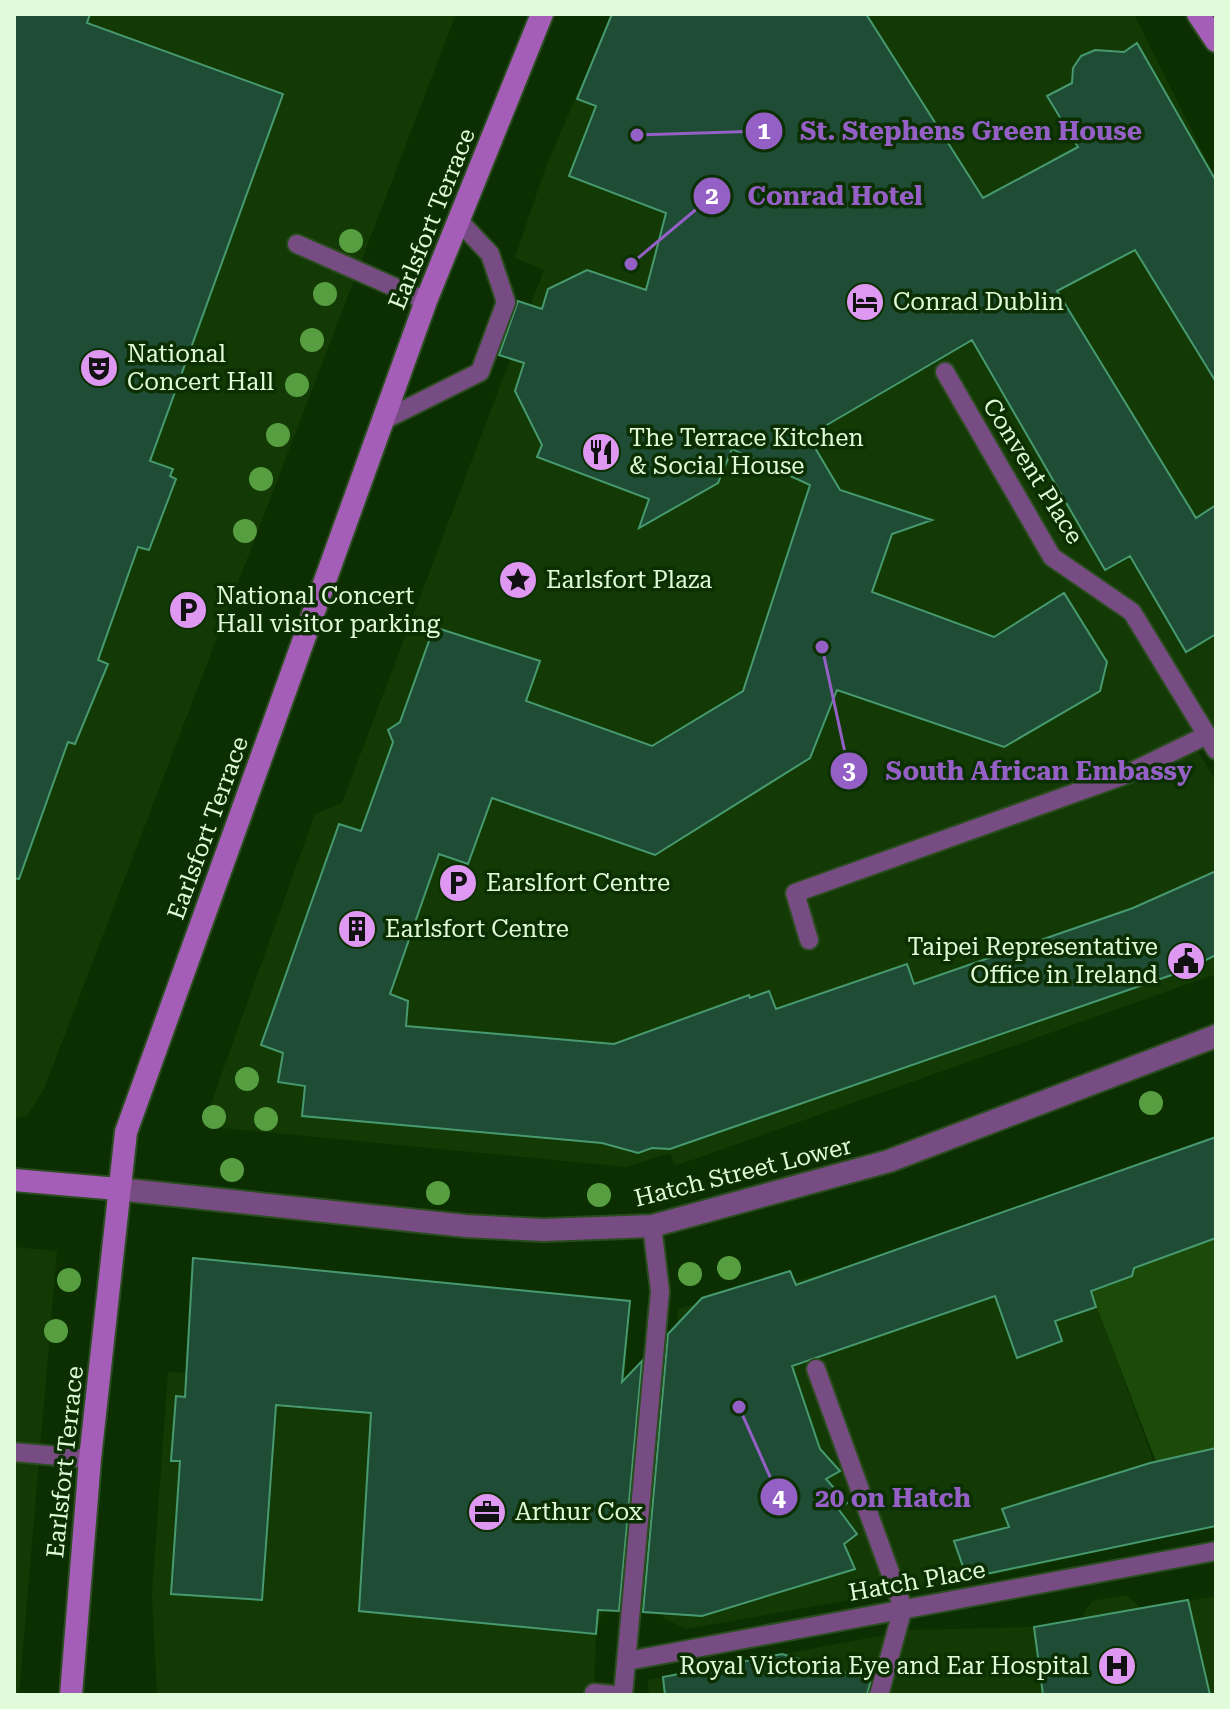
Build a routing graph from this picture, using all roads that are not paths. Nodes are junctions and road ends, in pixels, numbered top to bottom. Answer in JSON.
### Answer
{"nodes":[{"id":1,"x":542,"y":14,"type":"edge"},
{"id":2,"x":1198,"y":14,"type":"edge"},
{"id":3,"x":1216,"y":41,"type":"edge"},
{"id":4,"x":459,"y":221,"type":"junction"},
{"id":5,"x":297,"y":244,"type":"dead end"},
{"id":6,"x":426,"y":301,"type":"junction"},
{"id":7,"x":945,"y":372,"type":"dead end"},
{"id":8,"x":384,"y":420,"type":"junction"},
{"id":9,"x":1211,"y":742,"type":"edge"},
{"id":10,"x":809,"y":940,"type":"dead end"},
{"id":11,"x":1216,"y":1036,"type":"edge"},
{"id":12,"x":14,"y":1180,"type":"edge"},
{"id":13,"x":118,"y":1189,"type":"junction"},
{"id":14,"x":652,"y":1226,"type":"junction"},
{"id":15,"x":816,"y":1369,"type":"dead end"},
{"id":16,"x":14,"y":1452,"type":"edge"},
{"id":17,"x":90,"y":1459,"type":"junction"},
{"id":18,"x":1216,"y":1551,"type":"edge"},
{"id":19,"x":903,"y":1608,"type":"junction"},
{"id":20,"x":627,"y":1661,"type":"junction"},
{"id":21,"x":594,"y":1693,"type":"dead end"},
{"id":22,"x":71,"y":1695,"type":"edge"},
{"id":23,"x":613,"y":1695,"type":"edge"},
{"id":24,"x":623,"y":1695,"type":"edge"},
{"id":25,"x":879,"y":1695,"type":"edge"}],
"edges":[{"from":1,"to":4,"type":"main road","name":"Earlsfort Terrace"},
{"from":2,"to":3,"type":"main road"},
{"from":4,"to":6,"type":"main road","name":"Earlsfort Terrace"},
{"from":4,"to":8,"type":"lane"},
{"from":5,"to":6,"type":"lane"},
{"from":6,"to":8,"type":"main road","name":"Earlsfort Terrace"},
{"from":7,"to":9,"type":"lane","name":"Convent Place"},
{"from":8,"to":13,"type":"main road","name":"Earlsfort Terrace"},
{"from":9,"to":10,"type":"lane","name":"Convent Place"},
{"from":11,"to":14,"type":"street","name":"Hatch Street Lower"},
{"from":12,"to":13,"type":"main road"},
{"from":13,"to":14,"type":"street","name":"Hatch Street Lower"},
{"from":13,"to":17,"type":"main road","name":"Earlsfort Terrace"},
{"from":14,"to":20,"type":"lane"},
{"from":15,"to":19,"type":"lane"},
{"from":16,"to":17,"type":"lane"},
{"from":17,"to":22,"type":"main road","name":"Earlsfort Terrace"},
{"from":18,"to":19,"type":"lane","name":"Hatch Place"},
{"from":19,"to":20,"type":"lane","name":"Hatch Place"},
{"from":19,"to":25,"type":"lane"},
{"from":20,"to":24,"type":"lane"},
{"from":21,"to":23,"type":"lane"}]}
